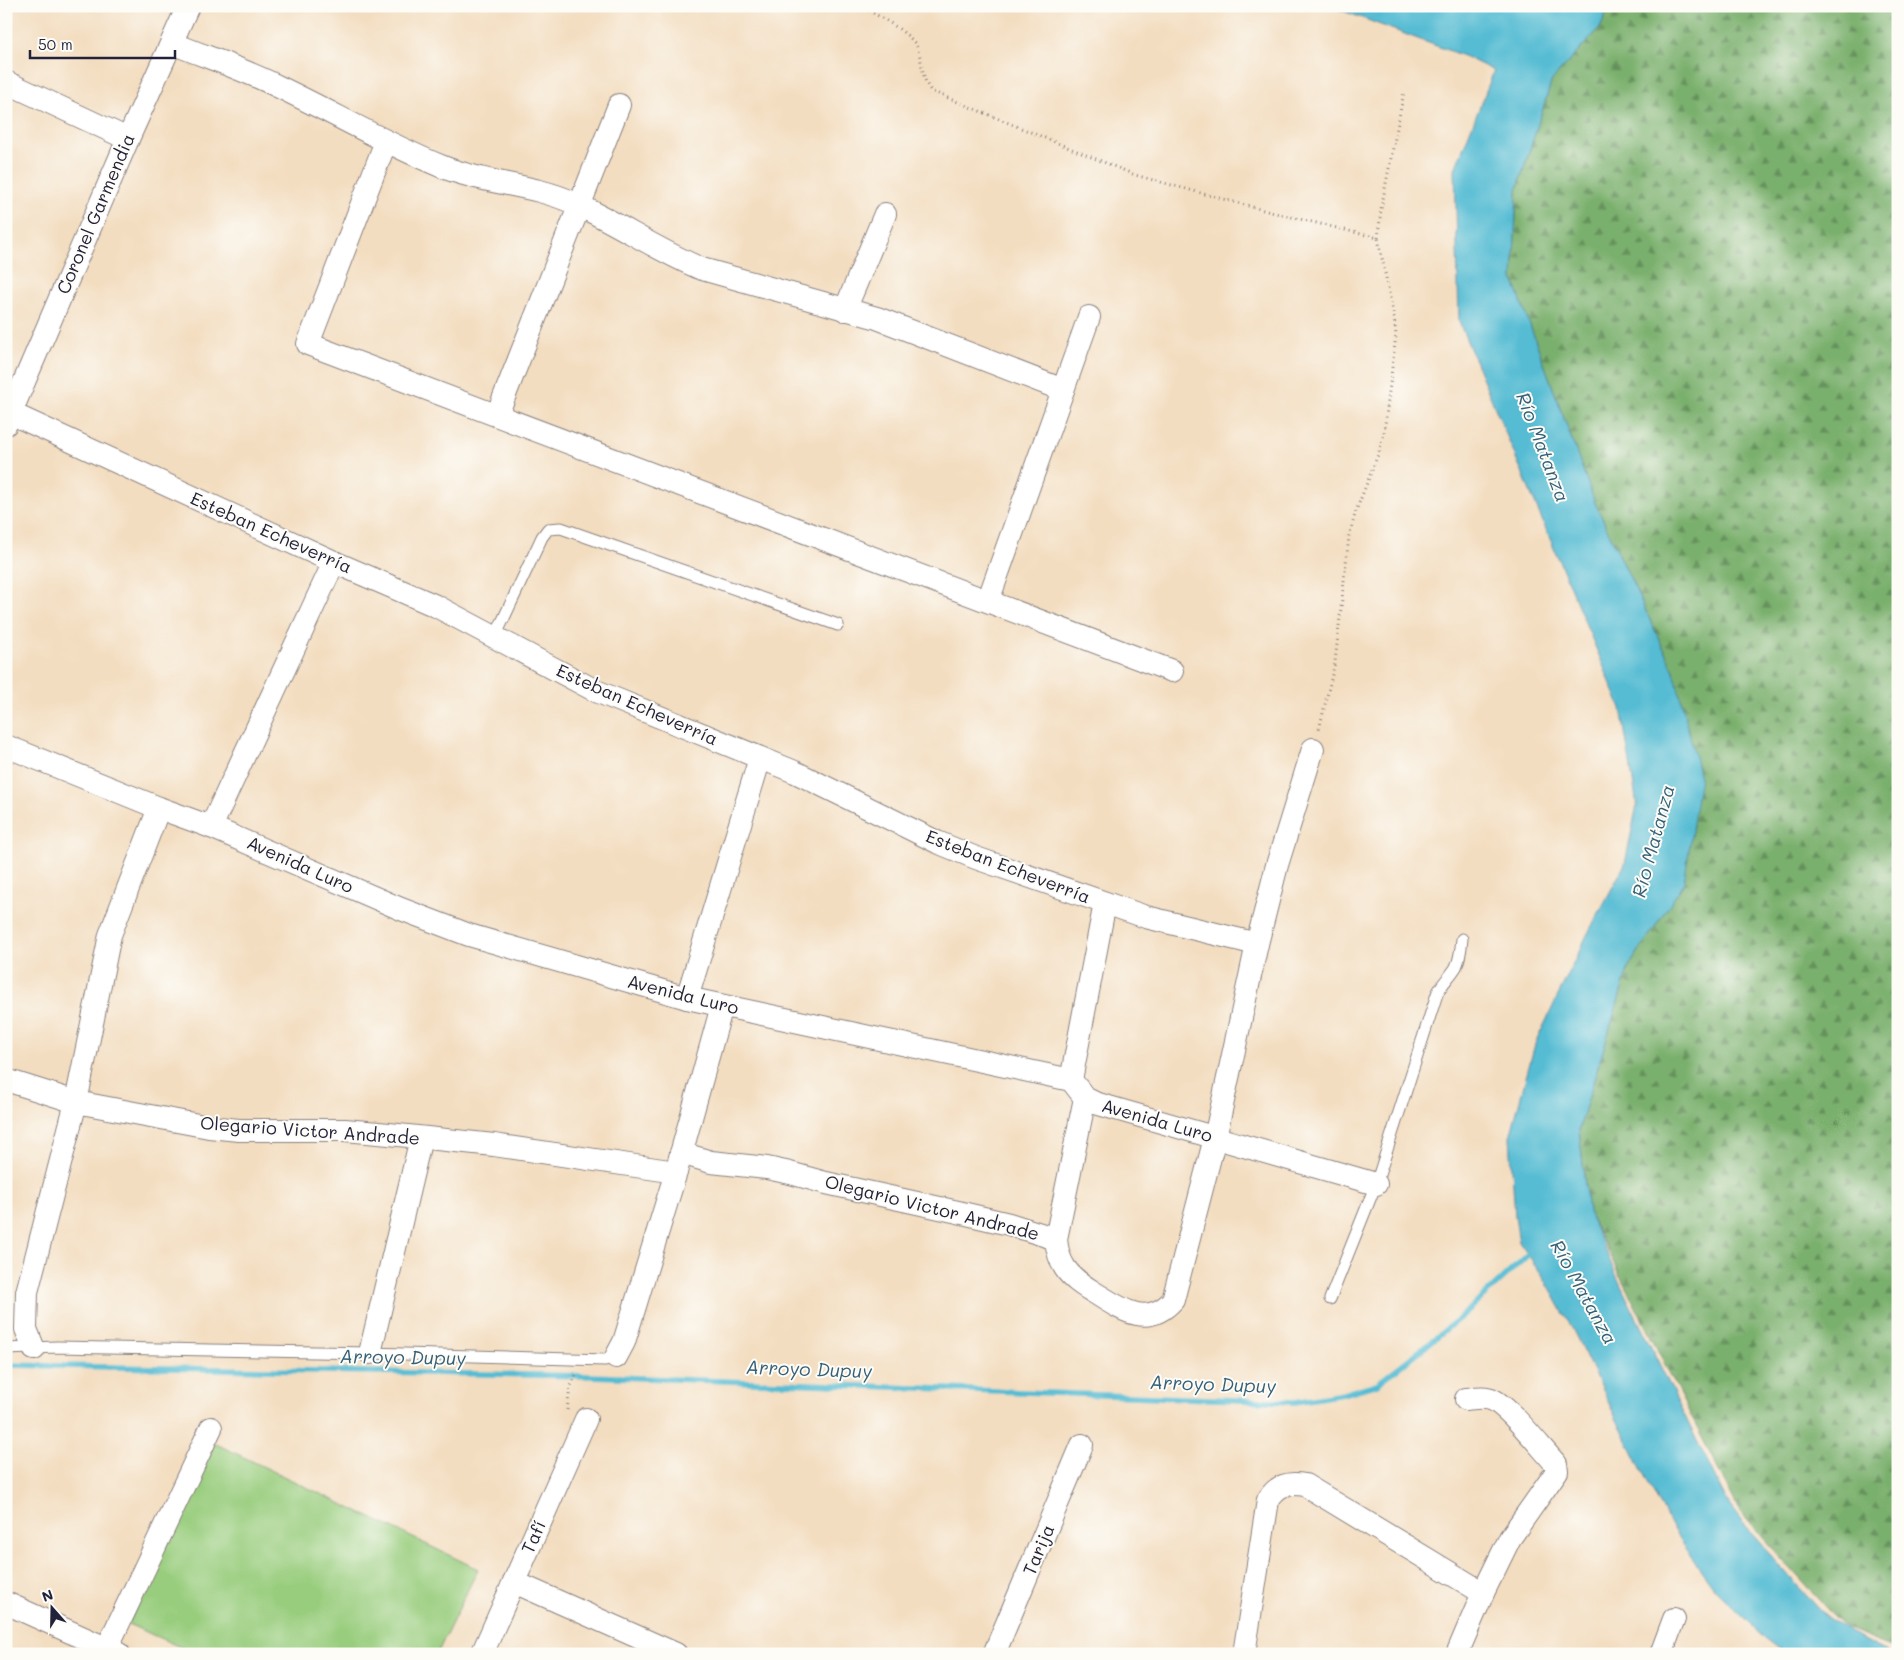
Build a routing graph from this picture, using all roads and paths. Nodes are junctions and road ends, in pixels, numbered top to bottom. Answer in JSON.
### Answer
{"nodes":[{"id":1,"x":188,"y":6,"type":"edge"},
{"id":2,"x":860,"y":6,"type":"edge"},
{"id":3,"x":172,"y":43,"type":"junction"},
{"id":4,"x":6,"y":82,"type":"edge"},
{"id":5,"x":1404,"y":92,"type":"dead end"},
{"id":6,"x":619,"y":105,"type":"dead end"},
{"id":7,"x":128,"y":139,"type":"junction"},
{"id":8,"x":386,"y":141,"type":"junction"},
{"id":9,"x":579,"y":206,"type":"junction"},
{"id":10,"x":885,"y":214,"type":"dead end"},
{"id":11,"x":1378,"y":238,"type":"junction"},
{"id":12,"x":845,"y":310,"type":"junction"},
{"id":13,"x":1089,"y":317,"type":"dead end"},
{"id":14,"x":1064,"y":390,"type":"junction"},
{"id":15,"x":496,"y":415,"type":"junction"},
{"id":16,"x":8,"y":416,"type":"edge"},
{"id":17,"x":334,"y":562,"type":"junction"},
{"id":18,"x":988,"y":601,"type":"junction"},
{"id":19,"x":838,"y":626,"type":"dead end"},
{"id":20,"x":495,"y":637,"type":"junction"},
{"id":21,"x":1172,"y":671,"type":"dead end"},
{"id":22,"x":6,"y":746,"type":"edge"},
{"id":23,"x":1313,"y":749,"type":"joint"},
{"id":24,"x":760,"y":758,"type":"junction"},
{"id":25,"x":159,"y":808,"type":"junction"},
{"id":26,"x":211,"y":827,"type":"junction"},
{"id":27,"x":1105,"y":904,"type":"junction"},
{"id":28,"x":1462,"y":939,"type":"dead end"},
{"id":29,"x":1257,"y":944,"type":"junction"},
{"id":30,"x":687,"y":998,"type":"junction"},
{"id":31,"x":722,"y":1006,"type":"junction"},
{"id":32,"x":6,"y":1080,"type":"edge"},
{"id":33,"x":1071,"y":1080,"type":"junction"},
{"id":34,"x":1085,"y":1098,"type":"junction"},
{"id":35,"x":76,"y":1102,"type":"junction"},
{"id":36,"x":421,"y":1138,"type":"junction"},
{"id":37,"x":1216,"y":1138,"type":"junction"},
{"id":38,"x":679,"y":1162,"type":"junction"},
{"id":39,"x":1376,"y":1184,"type":"junction"},
{"id":40,"x":1056,"y":1239,"type":"junction"},
{"id":41,"x":1330,"y":1299,"type":"dead end"},
{"id":42,"x":34,"y":1348,"type":"junction"},
{"id":43,"x":6,"y":1349,"type":"edge"},
{"id":44,"x":370,"y":1353,"type":"junction"},
{"id":45,"x":616,"y":1357,"type":"joint"},
{"id":46,"x":580,"y":1367,"type":"dead end"},
{"id":47,"x":570,"y":1388,"type":"dead end"},
{"id":48,"x":1466,"y":1399,"type":"dead end"},
{"id":49,"x":586,"y":1419,"type":"dead end"},
{"id":50,"x":211,"y":1428,"type":"dead end"},
{"id":51,"x":1082,"y":1445,"type":"dead end"},
{"id":52,"x":514,"y":1582,"type":"junction"},
{"id":53,"x":1483,"y":1593,"type":"junction"},
{"id":54,"x":6,"y":1603,"type":"edge"},
{"id":55,"x":1674,"y":1619,"type":"dead end"},
{"id":56,"x":113,"y":1651,"type":"edge"},
{"id":57,"x":482,"y":1654,"type":"edge"},
{"id":58,"x":676,"y":1654,"type":"edge"},
{"id":59,"x":994,"y":1654,"type":"edge"},
{"id":60,"x":1244,"y":1654,"type":"edge"},
{"id":61,"x":1457,"y":1654,"type":"edge"},
{"id":62,"x":1661,"y":1654,"type":"edge"}],
"edges":[{"from":1,"to":3,"type":"street","name":"Coronel Garmendia"},
{"from":2,"to":11,"type":"path"},
{"from":3,"to":7,"type":"street","name":"Coronel Garmendia"},
{"from":3,"to":8,"type":"street"},
{"from":4,"to":7,"type":"street"},
{"from":5,"to":11,"type":"path"},
{"from":6,"to":9,"type":"street"},
{"from":7,"to":16,"type":"street","name":"Coronel Garmendia"},
{"from":8,"to":9,"type":"street"},
{"from":8,"to":15,"type":"street"},
{"from":9,"to":12,"type":"street"},
{"from":9,"to":15,"type":"street"},
{"from":10,"to":12,"type":"street"},
{"from":11,"to":23,"type":"path"},
{"from":12,"to":14,"type":"street"},
{"from":13,"to":14,"type":"street"},
{"from":14,"to":18,"type":"street"},
{"from":15,"to":18,"type":"street"},
{"from":16,"to":17,"type":"street","name":"Esteban Echeverría"},
{"from":17,"to":20,"type":"street","name":"Esteban Echeverría"},
{"from":17,"to":26,"type":"street"},
{"from":18,"to":21,"type":"street"},
{"from":19,"to":20,"type":"lane"},
{"from":20,"to":24,"type":"street","name":"Esteban Echeverría"},
{"from":22,"to":25,"type":"street","name":"Avenida Luro"},
{"from":23,"to":29,"type":"street"},
{"from":24,"to":27,"type":"street","name":"Esteban Echeverría"},
{"from":24,"to":30,"type":"street"},
{"from":25,"to":26,"type":"street","name":"Avenida Luro"},
{"from":25,"to":35,"type":"street"},
{"from":26,"to":30,"type":"street","name":"Avenida Luro"},
{"from":27,"to":29,"type":"street","name":"Esteban Echeverría"},
{"from":27,"to":33,"type":"street"},
{"from":28,"to":39,"type":"lane"},
{"from":29,"to":37,"type":"street"},
{"from":30,"to":31,"type":"street","name":"Avenida Luro"},
{"from":31,"to":33,"type":"street","name":"Avenida Luro"},
{"from":31,"to":38,"type":"street"},
{"from":32,"to":35,"type":"street","name":"Olegario Victor Andrade"},
{"from":33,"to":34,"type":"street","name":"Avenida Luro"},
{"from":34,"to":37,"type":"street","name":"Avenida Luro"},
{"from":34,"to":40,"type":"street"},
{"from":35,"to":36,"type":"street","name":"Olegario Victor Andrade"},
{"from":35,"to":42,"type":"street"},
{"from":36,"to":38,"type":"street","name":"Olegario Victor Andrade"},
{"from":36,"to":44,"type":"street"},
{"from":37,"to":39,"type":"street","name":"Avenida Luro"},
{"from":37,"to":40,"type":"street","name":"Olegario Victor Andrade"},
{"from":38,"to":40,"type":"street","name":"Olegario Victor Andrade"},
{"from":38,"to":45,"type":"street"},
{"from":39,"to":41,"type":"lane"},
{"from":42,"to":43,"type":"lane"},
{"from":42,"to":44,"type":"lane"},
{"from":44,"to":45,"type":"lane"},
{"from":46,"to":47,"type":"path"},
{"from":48,"to":53,"type":"street"},
{"from":49,"to":52,"type":"street","name":"Tafí"},
{"from":50,"to":56,"type":"street"},
{"from":51,"to":59,"type":"street","name":"Tarija"},
{"from":52,"to":57,"type":"street","name":"Tafí"},
{"from":52,"to":58,"type":"street"},
{"from":53,"to":60,"type":"street"},
{"from":53,"to":61,"type":"street"},
{"from":54,"to":56,"type":"street"},
{"from":55,"to":62,"type":"street"}]}
